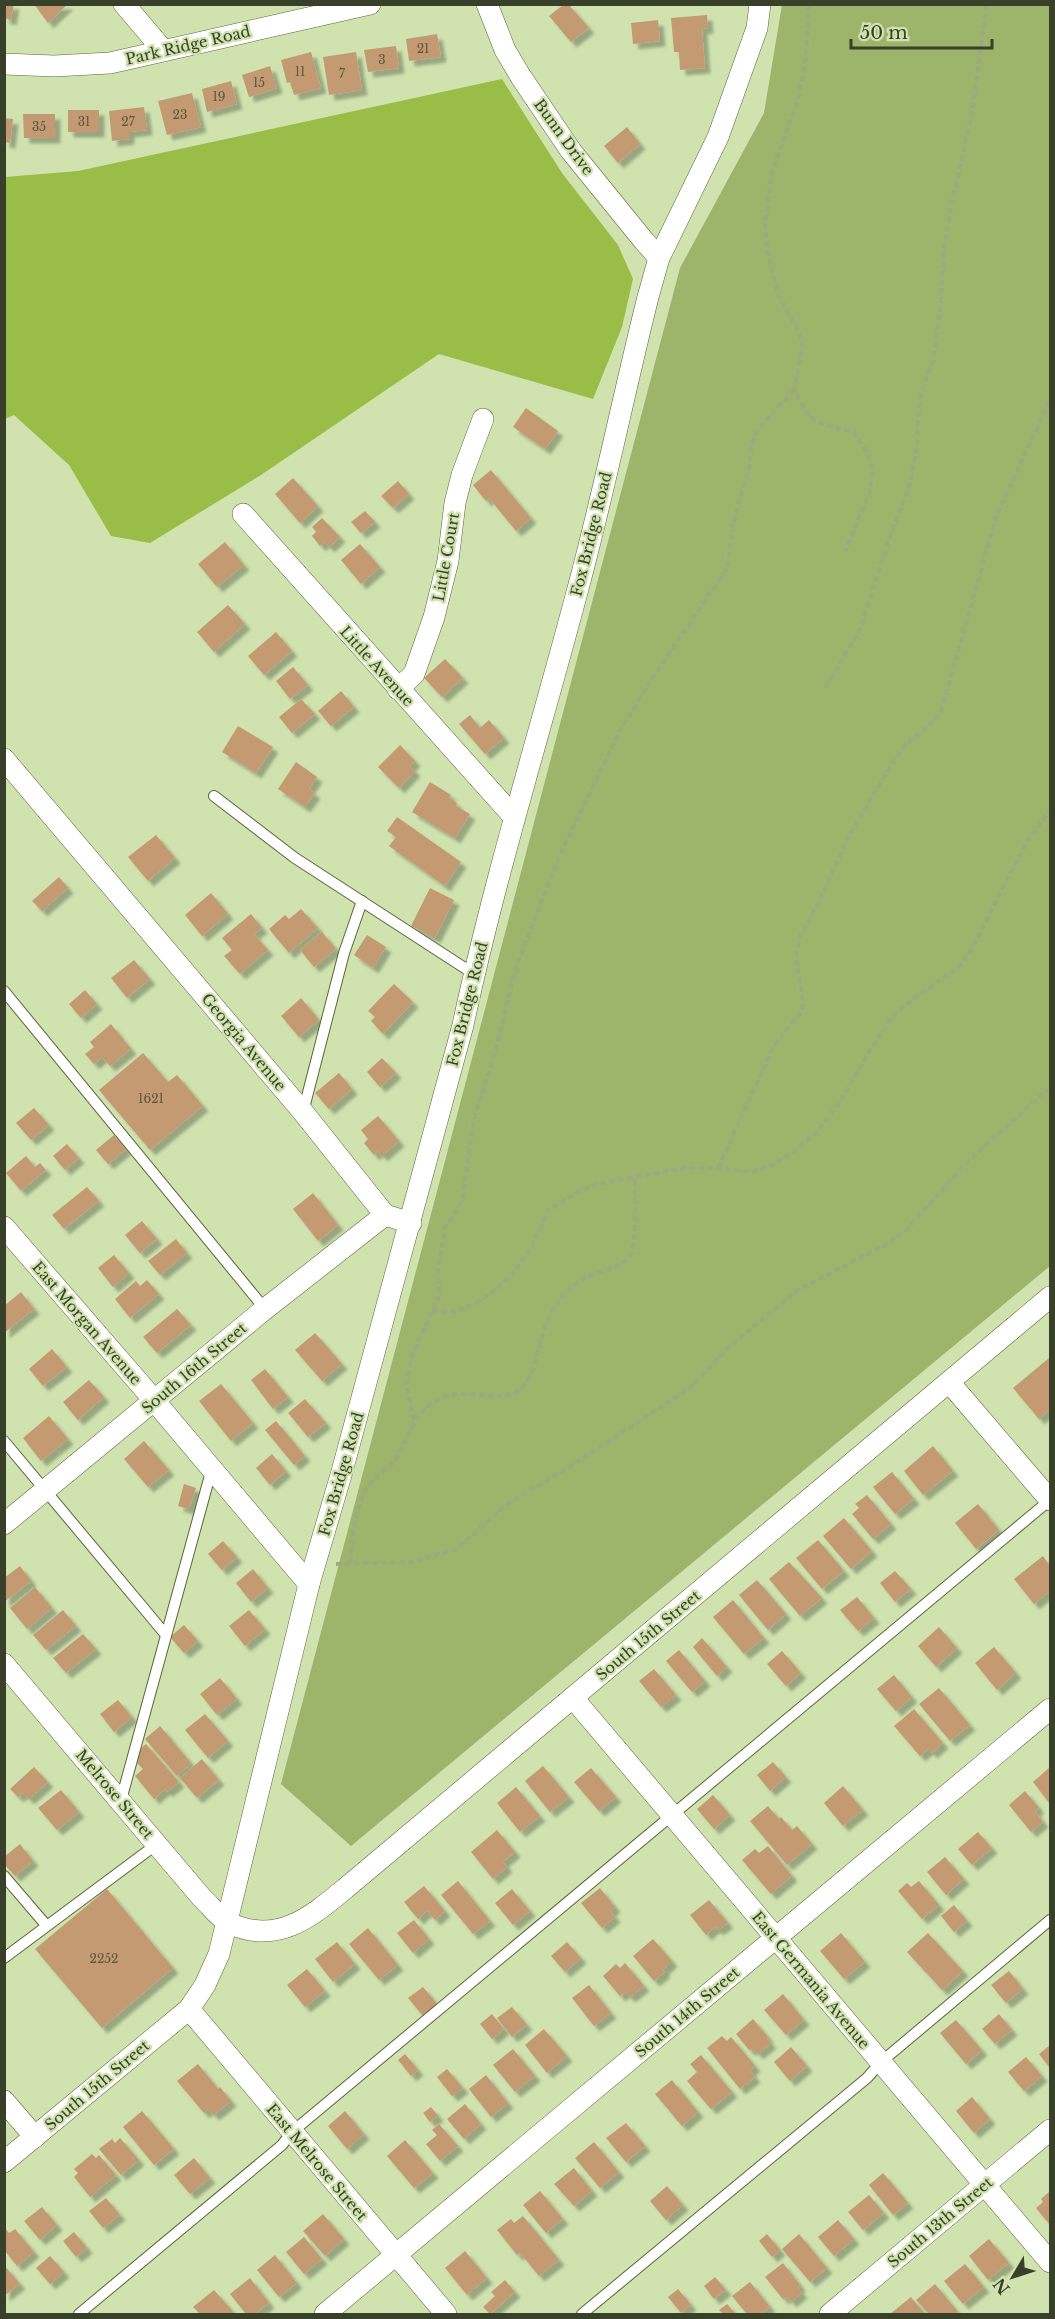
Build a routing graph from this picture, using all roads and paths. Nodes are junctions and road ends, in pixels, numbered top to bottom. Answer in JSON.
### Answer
{"nodes":[{"id":1,"x":124,"y":4,"type":"edge"},
{"id":2,"x":370,"y":4,"type":"edge"},
{"id":3,"x":487,"y":4,"type":"edge"},
{"id":4,"x":760,"y":4,"type":"edge"},
{"id":5,"x":809,"y":4,"type":"edge"},
{"id":6,"x":987,"y":4,"type":"edge"},
{"id":7,"x":163,"y":50,"type":"junction"},
{"id":8,"x":4,"y":64,"type":"edge"},
{"id":9,"x":659,"y":258,"type":"junction"},
{"id":10,"x":794,"y":390,"type":"junction"},
{"id":11,"x":1050,"y":400,"type":"edge"},
{"id":12,"x":483,"y":419,"type":"dead end"},
{"id":13,"x":243,"y":514,"type":"dead end"},
{"id":14,"x":845,"y":551,"type":"dead end"},
{"id":15,"x":826,"y":687,"type":"dead end"},
{"id":16,"x":398,"y":689,"type":"junction"},
{"id":17,"x":4,"y":759,"type":"edge"},
{"id":18,"x":214,"y":796,"type":"dead end"},
{"id":19,"x":1050,"y":810,"type":"edge"},
{"id":20,"x":514,"y":817,"type":"junction"},
{"id":21,"x":362,"y":901,"type":"junction"},
{"id":22,"x":474,"y":974,"type":"junction"},
{"id":23,"x":4,"y":991,"type":"edge"},
{"id":24,"x":1050,"y":1087,"type":"edge"},
{"id":25,"x":303,"y":1112,"type":"junction"},
{"id":26,"x":718,"y":1168,"type":"junction"},
{"id":27,"x":635,"y":1178,"type":"junction"},
{"id":28,"x":385,"y":1215,"type":"junction"},
{"id":29,"x":411,"y":1223,"type":"junction"},
{"id":30,"x":4,"y":1227,"type":"edge"},
{"id":31,"x":1050,"y":1297,"type":"edge"},
{"id":32,"x":265,"y":1309,"type":"junction"},
{"id":33,"x":432,"y":1311,"type":"junction"},
{"id":34,"x":949,"y":1382,"type":"junction"},
{"id":35,"x":155,"y":1401,"type":"junction"},
{"id":36,"x":414,"y":1420,"type":"junction"},
{"id":37,"x":4,"y":1441,"type":"edge"},
{"id":38,"x":212,"y":1468,"type":"junction"},
{"id":39,"x":45,"y":1489,"type":"junction"},
{"id":40,"x":1050,"y":1500,"type":"edge"},
{"id":41,"x":4,"y":1524,"type":"edge"},
{"id":42,"x":351,"y":1563,"type":"junction"},
{"id":43,"x":312,"y":1574,"type":"junction"},
{"id":44,"x":166,"y":1635,"type":"junction"},
{"id":45,"x":4,"y":1664,"type":"edge"},
{"id":46,"x":573,"y":1698,"type":"junction"},
{"id":47,"x":1050,"y":1709,"type":"edge"},
{"id":48,"x":120,"y":1800,"type":"junction"},
{"id":49,"x":672,"y":1816,"type":"junction"},
{"id":50,"x":157,"y":1844,"type":"junction"},
{"id":51,"x":4,"y":1876,"type":"edge"},
{"id":52,"x":1050,"y":1920,"type":"edge"},
{"id":53,"x":228,"y":1923,"type":"junction"},
{"id":54,"x":46,"y":1925,"type":"junction"},
{"id":55,"x":775,"y":1939,"type":"junction"},
{"id":56,"x":4,"y":1958,"type":"edge"},
{"id":57,"x":189,"y":2009,"type":"junction"},
{"id":58,"x":881,"y":2062,"type":"junction"},
{"id":59,"x":4,"y":2101,"type":"edge"},
{"id":60,"x":1050,"y":2130,"type":"edge"},
{"id":61,"x":292,"y":2132,"type":"junction"},
{"id":62,"x":35,"y":2137,"type":"junction"},
{"id":63,"x":4,"y":2162,"type":"edge"},
{"id":64,"x":986,"y":2185,"type":"junction"},
{"id":65,"x":396,"y":2254,"type":"junction"},
{"id":66,"x":1050,"y":2262,"type":"edge"},
{"id":67,"x":79,"y":2314,"type":"edge"},
{"id":68,"x":325,"y":2314,"type":"edge"},
{"id":69,"x":446,"y":2314,"type":"edge"},
{"id":70,"x":582,"y":2314,"type":"edge"},
{"id":71,"x":830,"y":2314,"type":"edge"}],
"edges":[{"from":1,"to":7,"type":"street"},
{"from":2,"to":7,"type":"street","name":"Park Ridge Road"},
{"from":3,"to":9,"type":"street","name":"Bunn Drive"},
{"from":4,"to":9,"type":"street","name":"Fox Bridge Road"},
{"from":5,"to":10,"type":"path"},
{"from":6,"to":15,"type":"path"},
{"from":7,"to":8,"type":"street","name":"Park Ridge Road"},
{"from":9,"to":20,"type":"street","name":"Fox Bridge Road"},
{"from":10,"to":14,"type":"path"},
{"from":10,"to":33,"type":"path"},
{"from":11,"to":26,"type":"path"},
{"from":12,"to":16,"type":"street","name":"Little Court"},
{"from":13,"to":16,"type":"street","name":"Little Avenue"},
{"from":16,"to":20,"type":"street","name":"Little Avenue"},
{"from":17,"to":25,"type":"street","name":"Georgia Avenue"},
{"from":18,"to":21,"type":"lane"},
{"from":19,"to":26,"type":"path"},
{"from":20,"to":22,"type":"street","name":"Fox Bridge Road"},
{"from":21,"to":22,"type":"lane"},
{"from":21,"to":25,"type":"lane"},
{"from":22,"to":29,"type":"street","name":"Fox Bridge Road"},
{"from":23,"to":32,"type":"lane"},
{"from":24,"to":42,"type":"path"},
{"from":25,"to":28,"type":"street","name":"Georgia Avenue"},
{"from":26,"to":27,"type":"path"},
{"from":27,"to":33,"type":"path"},
{"from":27,"to":36,"type":"path"},
{"from":28,"to":29,"type":"street"},
{"from":28,"to":32,"type":"street","name":"South 16th Street"},
{"from":29,"to":43,"type":"street","name":"Fox Bridge Road"},
{"from":30,"to":35,"type":"street","name":"East Morgan Avenue"},
{"from":31,"to":34,"type":"street","name":"South 15th Street"},
{"from":32,"to":35,"type":"street","name":"South 16th Street"},
{"from":33,"to":36,"type":"path"},
{"from":34,"to":40,"type":"street"},
{"from":34,"to":46,"type":"street","name":"South 15th Street"},
{"from":35,"to":38,"type":"street","name":"East Morgan Avenue"},
{"from":35,"to":39,"type":"street","name":"South 16th Street"},
{"from":36,"to":42,"type":"path"},
{"from":37,"to":39,"type":"lane"},
{"from":38,"to":43,"type":"street","name":"East Morgan Avenue"},
{"from":38,"to":44,"type":"lane"},
{"from":39,"to":41,"type":"street","name":"South 16th Street"},
{"from":39,"to":44,"type":"lane"},
{"from":40,"to":49,"type":"lane"},
{"from":42,"to":43,"type":"path"},
{"from":43,"to":53,"type":"street","name":"Fox Bridge Road"},
{"from":44,"to":48,"type":"lane"},
{"from":45,"to":48,"type":"street","name":"Melrose Street"},
{"from":46,"to":49,"type":"street","name":"East Germania Avenue"},
{"from":46,"to":53,"type":"street","name":"South 15th Street"},
{"from":47,"to":55,"type":"street","name":"South 14th Street"},
{"from":48,"to":50,"type":"street","name":"Melrose Street"},
{"from":49,"to":55,"type":"street","name":"East Germania Avenue"},
{"from":49,"to":61,"type":"lane"},
{"from":50,"to":53,"type":"street","name":"Melrose Street"},
{"from":50,"to":54,"type":"lane"},
{"from":51,"to":54,"type":"lane"},
{"from":52,"to":58,"type":"lane"},
{"from":53,"to":57,"type":"street","name":"Fox Bridge Road"},
{"from":54,"to":56,"type":"lane"},
{"from":55,"to":58,"type":"street","name":"East Germania Avenue"},
{"from":55,"to":65,"type":"street","name":"South 14th Street"},
{"from":57,"to":61,"type":"street","name":"East Melrose Street"},
{"from":57,"to":62,"type":"street","name":"South 15th Street"},
{"from":58,"to":64,"type":"street","name":"East Germania Avenue"},
{"from":58,"to":70,"type":"lane"},
{"from":59,"to":62,"type":"street"},
{"from":60,"to":64,"type":"street","name":"South 13th Street"},
{"from":61,"to":65,"type":"street","name":"East Melrose Street"},
{"from":61,"to":67,"type":"lane"},
{"from":62,"to":63,"type":"street","name":"South 15th Street"},
{"from":64,"to":66,"type":"street","name":"East Germania Avenue"},
{"from":64,"to":71,"type":"street","name":"South 13th Street"},
{"from":65,"to":68,"type":"street","name":"South 14th Street"},
{"from":65,"to":69,"type":"street","name":"East Melrose Street"}]}
